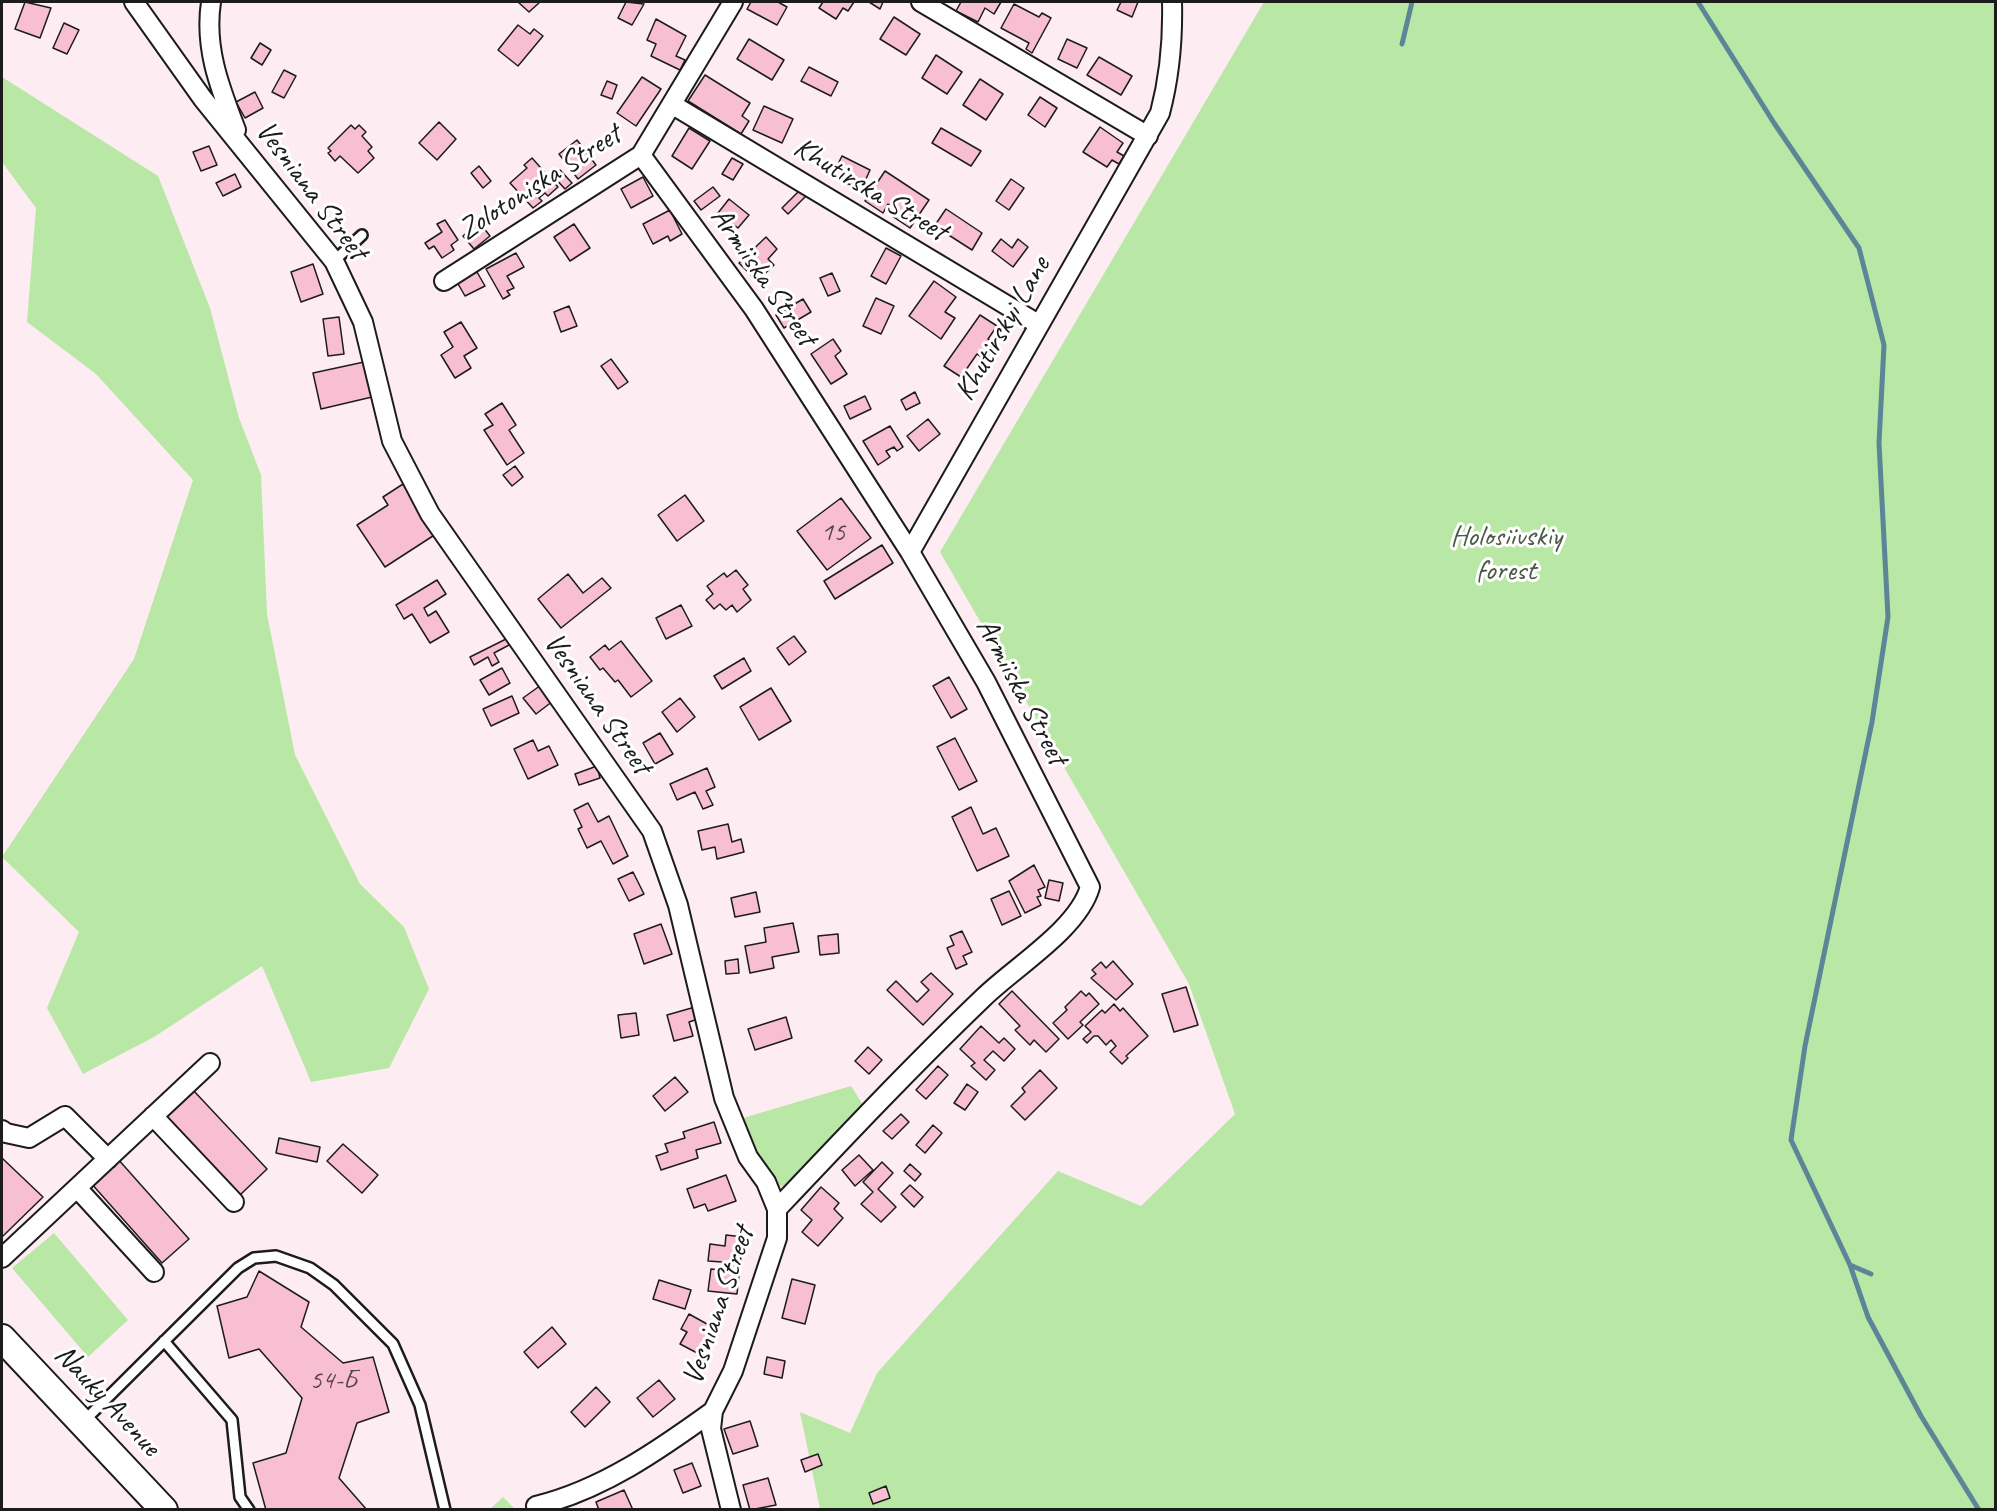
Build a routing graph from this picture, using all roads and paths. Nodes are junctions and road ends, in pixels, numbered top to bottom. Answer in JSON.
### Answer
{"nodes":[{"id":1,"x":134,"y":2,"type":"edge"},
{"id":2,"x":211,"y":2,"type":"edge"},
{"id":3,"x":733,"y":2,"type":"edge"},
{"id":4,"x":921,"y":2,"type":"edge"},
{"id":5,"x":1172,"y":2,"type":"edge"},
{"id":6,"x":673,"y":105,"type":"junction"},
{"id":7,"x":1148,"y":136,"type":"junction"},
{"id":8,"x":240,"y":141,"type":"junction"},
{"id":9,"x":641,"y":155,"type":"junction"},
{"id":10,"x":362,"y":235,"type":"dead end"},
{"id":11,"x":334,"y":261,"type":"junction"},
{"id":12,"x":444,"y":280,"type":"dead end"},
{"id":13,"x":1038,"y":324,"type":"junction"},
{"id":14,"x":910,"y":552,"type":"junction"},
{"id":15,"x":210,"y":1063,"type":"dead end"},
{"id":16,"x":153,"y":1116,"type":"junction"},
{"id":17,"x":2,"y":1130,"type":"edge"},
{"id":18,"x":108,"y":1159,"type":"junction"},
{"id":19,"x":77,"y":1188,"type":"junction"},
{"id":20,"x":234,"y":1202,"type":"dead end"},
{"id":21,"x":777,"y":1209,"type":"junction"},
{"id":22,"x":2,"y":1258,"type":"edge"},
{"id":23,"x":154,"y":1272,"type":"dead end"},
{"id":24,"x":164,"y":1341,"type":"junction"},
{"id":25,"x":7,"y":1348,"type":"edge"},
{"id":26,"x":713,"y":1412,"type":"junction"},
{"id":27,"x":82,"y":1423,"type":"junction"},
{"id":28,"x":164,"y":1509,"type":"edge"},
{"id":29,"x":249,"y":1509,"type":"edge"},
{"id":30,"x":446,"y":1509,"type":"edge"},
{"id":31,"x":538,"y":1509,"type":"edge"},
{"id":32,"x":731,"y":1509,"type":"edge"}],
"edges":[{"from":1,"to":8,"type":"street","name":"Vesniana Street"},
{"from":2,"to":8,"type":"street"},
{"from":3,"to":6,"type":"street","name":"Zolotoniska Street"},
{"from":4,"to":7,"type":"street"},
{"from":5,"to":7,"type":"street"},
{"from":6,"to":9,"type":"street","name":"Zolotoniska Street"},
{"from":6,"to":13,"type":"street","name":"Khutirska Street"},
{"from":7,"to":13,"type":"street","name":"Khutirskyi Lane"},
{"from":8,"to":11,"type":"street","name":"Vesniana Street"},
{"from":9,"to":12,"type":"street","name":"Zolotoniska Street"},
{"from":9,"to":14,"type":"street","name":"Armiiska Street"},
{"from":10,"to":11,"type":"lane"},
{"from":11,"to":21,"type":"street","name":"Vesniana Street"},
{"from":13,"to":14,"type":"street","name":"Khutirskyi Lane"},
{"from":14,"to":21,"type":"street","name":"Armiiska Street"},
{"from":15,"to":16,"type":"street"},
{"from":16,"to":18,"type":"street"},
{"from":16,"to":20,"type":"street"},
{"from":17,"to":18,"type":"street"},
{"from":18,"to":19,"type":"street"},
{"from":19,"to":22,"type":"street"},
{"from":19,"to":23,"type":"street"},
{"from":21,"to":26,"type":"street","name":"Vesniana Street"},
{"from":24,"to":27,"type":"lane"},
{"from":24,"to":29,"type":"lane"},
{"from":24,"to":30,"type":"lane"},
{"from":25,"to":27,"type":"main road","name":"Nauky Avenue"},
{"from":26,"to":31,"type":"street"},
{"from":26,"to":32,"type":"street","name":"Vesniana Street"},
{"from":27,"to":28,"type":"main road","name":"Nauky Avenue"}]}
